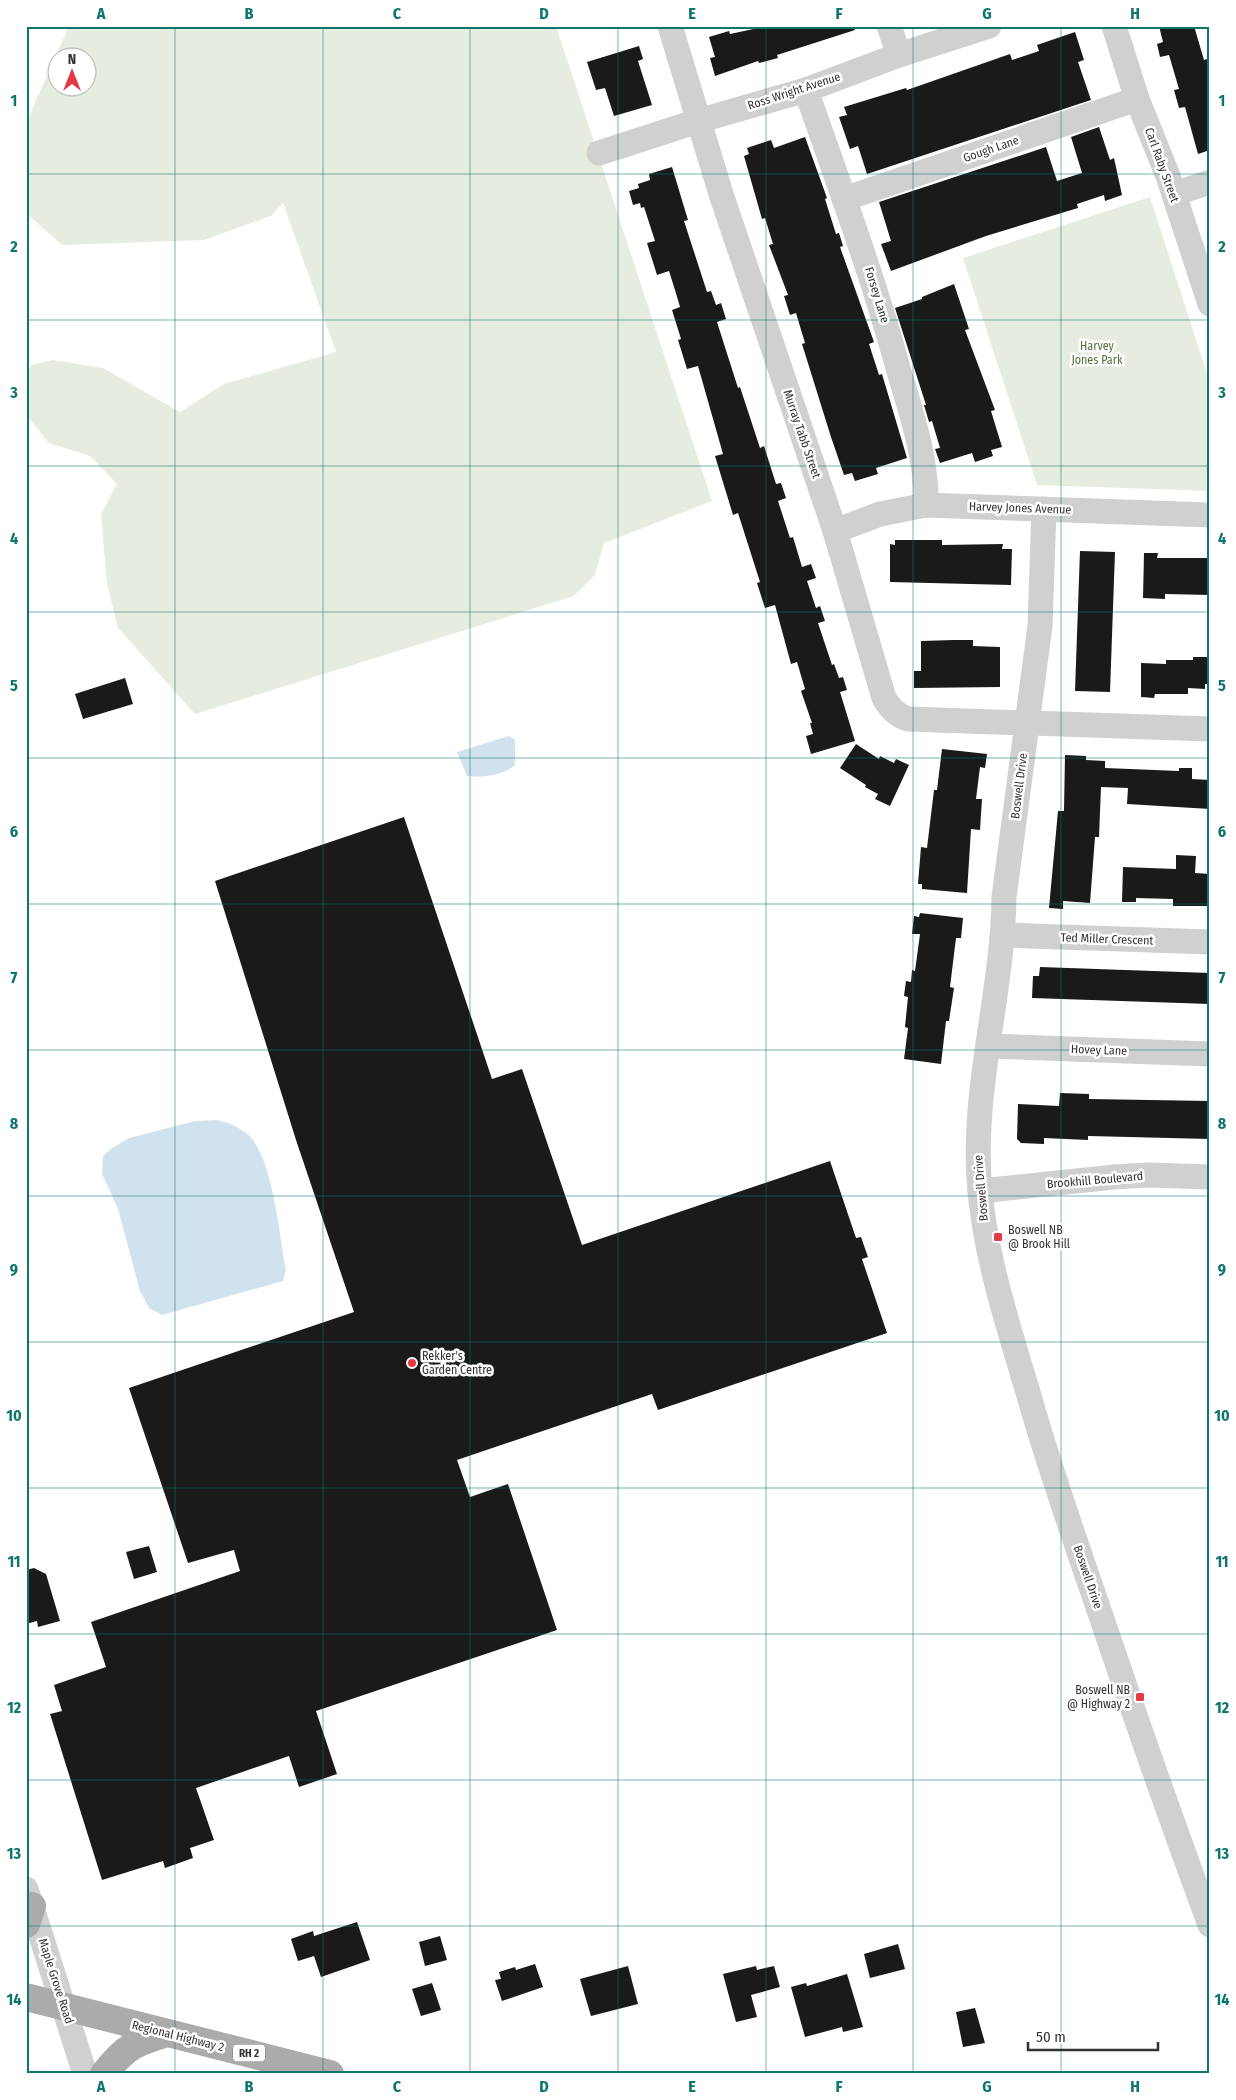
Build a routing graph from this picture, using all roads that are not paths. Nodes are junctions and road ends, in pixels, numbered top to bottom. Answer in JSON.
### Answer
{"nodes":[{"id":1,"x":670,"y":26,"type":"edge"},
{"id":2,"x":889,"y":26,"type":"edge"},
{"id":3,"x":989,"y":26,"type":"edge"},
{"id":4,"x":1114,"y":26,"type":"edge"},
{"id":5,"x":899,"y":55,"type":"junction"},
{"id":6,"x":806,"y":90,"type":"junction"},
{"id":7,"x":1137,"y":99,"type":"junction"},
{"id":8,"x":698,"y":121,"type":"junction"},
{"id":9,"x":599,"y":153,"type":"dead end"},
{"id":10,"x":1210,"y":182,"type":"edge"},
{"id":11,"x":1174,"y":194,"type":"junction"},
{"id":12,"x":844,"y":199,"type":"junction"},
{"id":13,"x":1210,"y":304,"type":"edge"},
{"id":14,"x":926,"y":505,"type":"junction"},
{"id":15,"x":1044,"y":509,"type":"junction"},
{"id":16,"x":1210,"y":515,"type":"edge"},
{"id":17,"x":835,"y":531,"type":"junction"},
{"id":18,"x":1027,"y":723,"type":"junction"},
{"id":19,"x":1210,"y":729,"type":"edge"},
{"id":20,"x":1004,"y":935,"type":"junction"},
{"id":21,"x":1210,"y":942,"type":"edge"},
{"id":22,"x":988,"y":1046,"type":"junction"},
{"id":23,"x":1210,"y":1054,"type":"edge"},
{"id":24,"x":1210,"y":1177,"type":"edge"},
{"id":25,"x":980,"y":1191,"type":"junction"},
{"id":26,"x":28,"y":1906,"type":"edge"},
{"id":27,"x":1210,"y":1925,"type":"edge"},
{"id":28,"x":26,"y":1997,"type":"edge"},
{"id":29,"x":65,"y":2007,"type":"junction"},
{"id":30,"x":167,"y":2032,"type":"junction"},
{"id":31,"x":85,"y":2074,"type":"edge"},
{"id":32,"x":104,"y":2074,"type":"edge"},
{"id":33,"x":330,"y":2074,"type":"edge"}],
"edges":[{"from":1,"to":8,"type":"street","name":"Murray Tabb Street"},
{"from":2,"to":5,"type":"street"},
{"from":3,"to":5,"type":"street","name":"Ross Wright Avenue"},
{"from":4,"to":7,"type":"street","name":"Carl Raby Street"},
{"from":5,"to":6,"type":"street","name":"Ross Wright Avenue"},
{"from":6,"to":8,"type":"street","name":"Ross Wright Avenue"},
{"from":6,"to":12,"type":"street","name":"Forsey Lane"},
{"from":7,"to":11,"type":"street","name":"Carl Raby Street"},
{"from":7,"to":12,"type":"street","name":"Gough Lane"},
{"from":8,"to":9,"type":"street","name":"Ross Wright Avenue"},
{"from":8,"to":17,"type":"street","name":"Murray Tabb Street"},
{"from":10,"to":11,"type":"street"},
{"from":11,"to":13,"type":"street","name":"Carl Raby Street"},
{"from":12,"to":14,"type":"street","name":"Forsey Lane"},
{"from":14,"to":15,"type":"street","name":"Harvey Jones Avenue"},
{"from":14,"to":17,"type":"street","name":"Harvey Jones Avenue"},
{"from":15,"to":16,"type":"street","name":"Harvey Jones Avenue"},
{"from":15,"to":18,"type":"street","name":"Boswell Drive"},
{"from":17,"to":18,"type":"street","name":"Murray Tabb Street"},
{"from":18,"to":19,"type":"street"},
{"from":18,"to":20,"type":"street","name":"Boswell Drive"},
{"from":20,"to":21,"type":"street","name":"Ted Miller Crescent"},
{"from":20,"to":22,"type":"street","name":"Boswell Drive"},
{"from":22,"to":23,"type":"street","name":"Hovey Lane"},
{"from":22,"to":25,"type":"street","name":"Boswell Drive"},
{"from":24,"to":25,"type":"street","name":"Brookhill Boulevard"},
{"from":25,"to":27,"type":"street","name":"Boswell Drive"},
{"from":26,"to":29,"type":"street","name":"Maple Grove Road"},
{"from":28,"to":29,"type":"main road","name":"Regional Highway 2","number":"RH 2"},
{"from":29,"to":30,"type":"main road","name":"Regional Highway 2","number":"RH 2"},
{"from":29,"to":31,"type":"street","name":"Maple Grove Road"},
{"from":30,"to":32,"type":"main road"},
{"from":30,"to":33,"type":"main road","name":"Regional Highway 2","number":"RH 2"}]}
